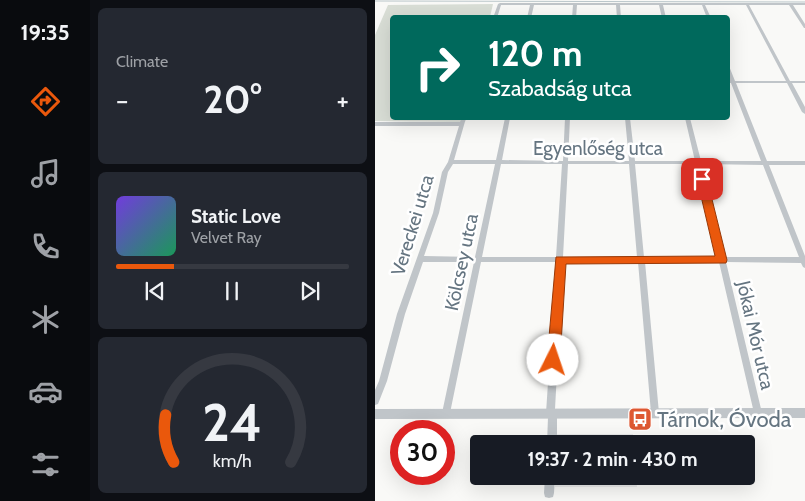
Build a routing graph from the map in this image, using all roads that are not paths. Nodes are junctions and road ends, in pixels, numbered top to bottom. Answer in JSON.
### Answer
{"nodes":[{"id":1,"x":532,"y":4,"type":"junction"},
{"id":2,"x":575,"y":4,"type":"junction"},
{"id":3,"x":618,"y":4,"type":"junction"},
{"id":4,"x":661,"y":4,"type":"junction"},
{"id":5,"x":703,"y":4,"type":"junction"},
{"id":6,"x":747,"y":4,"type":"junction"},
{"id":7,"x":789,"y":4,"type":"junction"},
{"id":8,"x":805,"y":4,"type":"edge"},
{"id":9,"x":496,"y":15,"type":"edge"},
{"id":10,"x":530,"y":15,"type":"edge"},
{"id":11,"x":574,"y":15,"type":"edge"},
{"id":12,"x":619,"y":15,"type":"edge"},
{"id":13,"x":663,"y":15,"type":"edge"},
{"id":14,"x":708,"y":15,"type":"edge"},
{"id":15,"x":805,"y":27,"type":"edge"},
{"id":16,"x":731,"y":82,"type":"edge"},
{"id":17,"x":789,"y":82,"type":"junction"},
{"id":18,"x":805,"y":82,"type":"edge"},
{"id":19,"x":805,"y":112,"type":"edge"},
{"id":20,"x":508,"y":120,"type":"edge"},
{"id":21,"x":568,"y":120,"type":"edge"},
{"id":22,"x":628,"y":120,"type":"edge"},
{"id":23,"x":688,"y":120,"type":"edge"},
{"id":24,"x":463,"y":121,"type":"edge"},
{"id":25,"x":375,"y":124,"type":"edge"},
{"id":26,"x":451,"y":162,"type":"junction"},
{"id":27,"x":565,"y":162,"type":"junction"},
{"id":28,"x":632,"y":162,"type":"junction"},
{"id":29,"x":499,"y":163,"type":"junction"},
{"id":30,"x":699,"y":163,"type":"junction"},
{"id":31,"x":765,"y":163,"type":"junction"},
{"id":32,"x":805,"y":163,"type":"edge"},
{"id":33,"x":420,"y":259,"type":"junction"},
{"id":34,"x":478,"y":260,"type":"junction"},
{"id":35,"x":560,"y":260,"type":"junction"},
{"id":36,"x":640,"y":260,"type":"junction"},
{"id":37,"x":721,"y":260,"type":"junction"},
{"id":38,"x":804,"y":262,"type":"edge"},
{"id":39,"x":375,"y":401,"type":"edge"},
{"id":40,"x":446,"y":413,"type":"junction"},
{"id":41,"x":551,"y":413,"type":"junction"},
{"id":42,"x":655,"y":413,"type":"junction"},
{"id":43,"x":758,"y":413,"type":"junction"},
{"id":44,"x":805,"y":413,"type":"edge"},
{"id":45,"x":375,"y":414,"type":"edge"},
{"id":46,"x":551,"y":435,"type":"edge"},
{"id":47,"x":549,"y":485,"type":"edge"},
{"id":48,"x":549,"y":493,"type":"dead end"}],
"edges":[{"from":1,"to":2,"type":"street"},
{"from":1,"to":9,"type":"street"},
{"from":1,"to":10,"type":"street"},
{"from":2,"to":3,"type":"street"},
{"from":2,"to":11,"type":"street"},
{"from":3,"to":4,"type":"street"},
{"from":3,"to":12,"type":"street"},
{"from":4,"to":5,"type":"street"},
{"from":4,"to":13,"type":"street"},
{"from":5,"to":6,"type":"street"},
{"from":5,"to":14,"type":"street"},
{"from":6,"to":7,"type":"street"},
{"from":6,"to":17,"type":"street"},
{"from":7,"to":8,"type":"street"},
{"from":7,"to":15,"type":"street"},
{"from":16,"to":17,"type":"street"},
{"from":16,"to":31,"type":"street"},
{"from":17,"to":18,"type":"street"},
{"from":17,"to":19,"type":"street"},
{"from":20,"to":29,"type":"street","name":"Kölcsey utca"},
{"from":21,"to":27,"type":"street"},
{"from":22,"to":28,"type":"street"},
{"from":23,"to":30,"type":"street","name":"Jókai Mór utca"},
{"from":24,"to":25,"type":"street"},
{"from":24,"to":26,"type":"street","name":"Vereckei utca"},
{"from":26,"to":29,"type":"street","name":"Egyenlőség utca"},
{"from":26,"to":33,"type":"street","name":"Vereckei utca"},
{"from":27,"to":28,"type":"street","name":"Egyenlőség utca"},
{"from":27,"to":29,"type":"street","name":"Egyenlőség utca"},
{"from":27,"to":35,"type":"street"},
{"from":28,"to":30,"type":"street","name":"Egyenlőség utca"},
{"from":28,"to":36,"type":"street"},
{"from":29,"to":34,"type":"street","name":"Kölcsey utca"},
{"from":30,"to":31,"type":"street","name":"Egyenlőség utca"},
{"from":30,"to":37,"type":"street","name":"Jókai Mór utca"},
{"from":31,"to":32,"type":"street","name":"Egyenlőség utca"},
{"from":31,"to":38,"type":"street"},
{"from":33,"to":34,"type":"street"},
{"from":33,"to":39,"type":"street","name":"Vereckei utca"},
{"from":34,"to":35,"type":"street"},
{"from":34,"to":40,"type":"street","name":"Kölcsey utca"},
{"from":35,"to":36,"type":"street"},
{"from":35,"to":41,"type":"street"},
{"from":36,"to":37,"type":"street"},
{"from":36,"to":42,"type":"street"},
{"from":37,"to":38,"type":"street"},
{"from":37,"to":43,"type":"street","name":"Jókai Mór utca"},
{"from":40,"to":41,"type":"street"},
{"from":40,"to":45,"type":"street"},
{"from":41,"to":42,"type":"street"},
{"from":41,"to":46,"type":"street"},
{"from":42,"to":43,"type":"street"},
{"from":43,"to":44,"type":"street"},
{"from":47,"to":48,"type":"street"}]}
